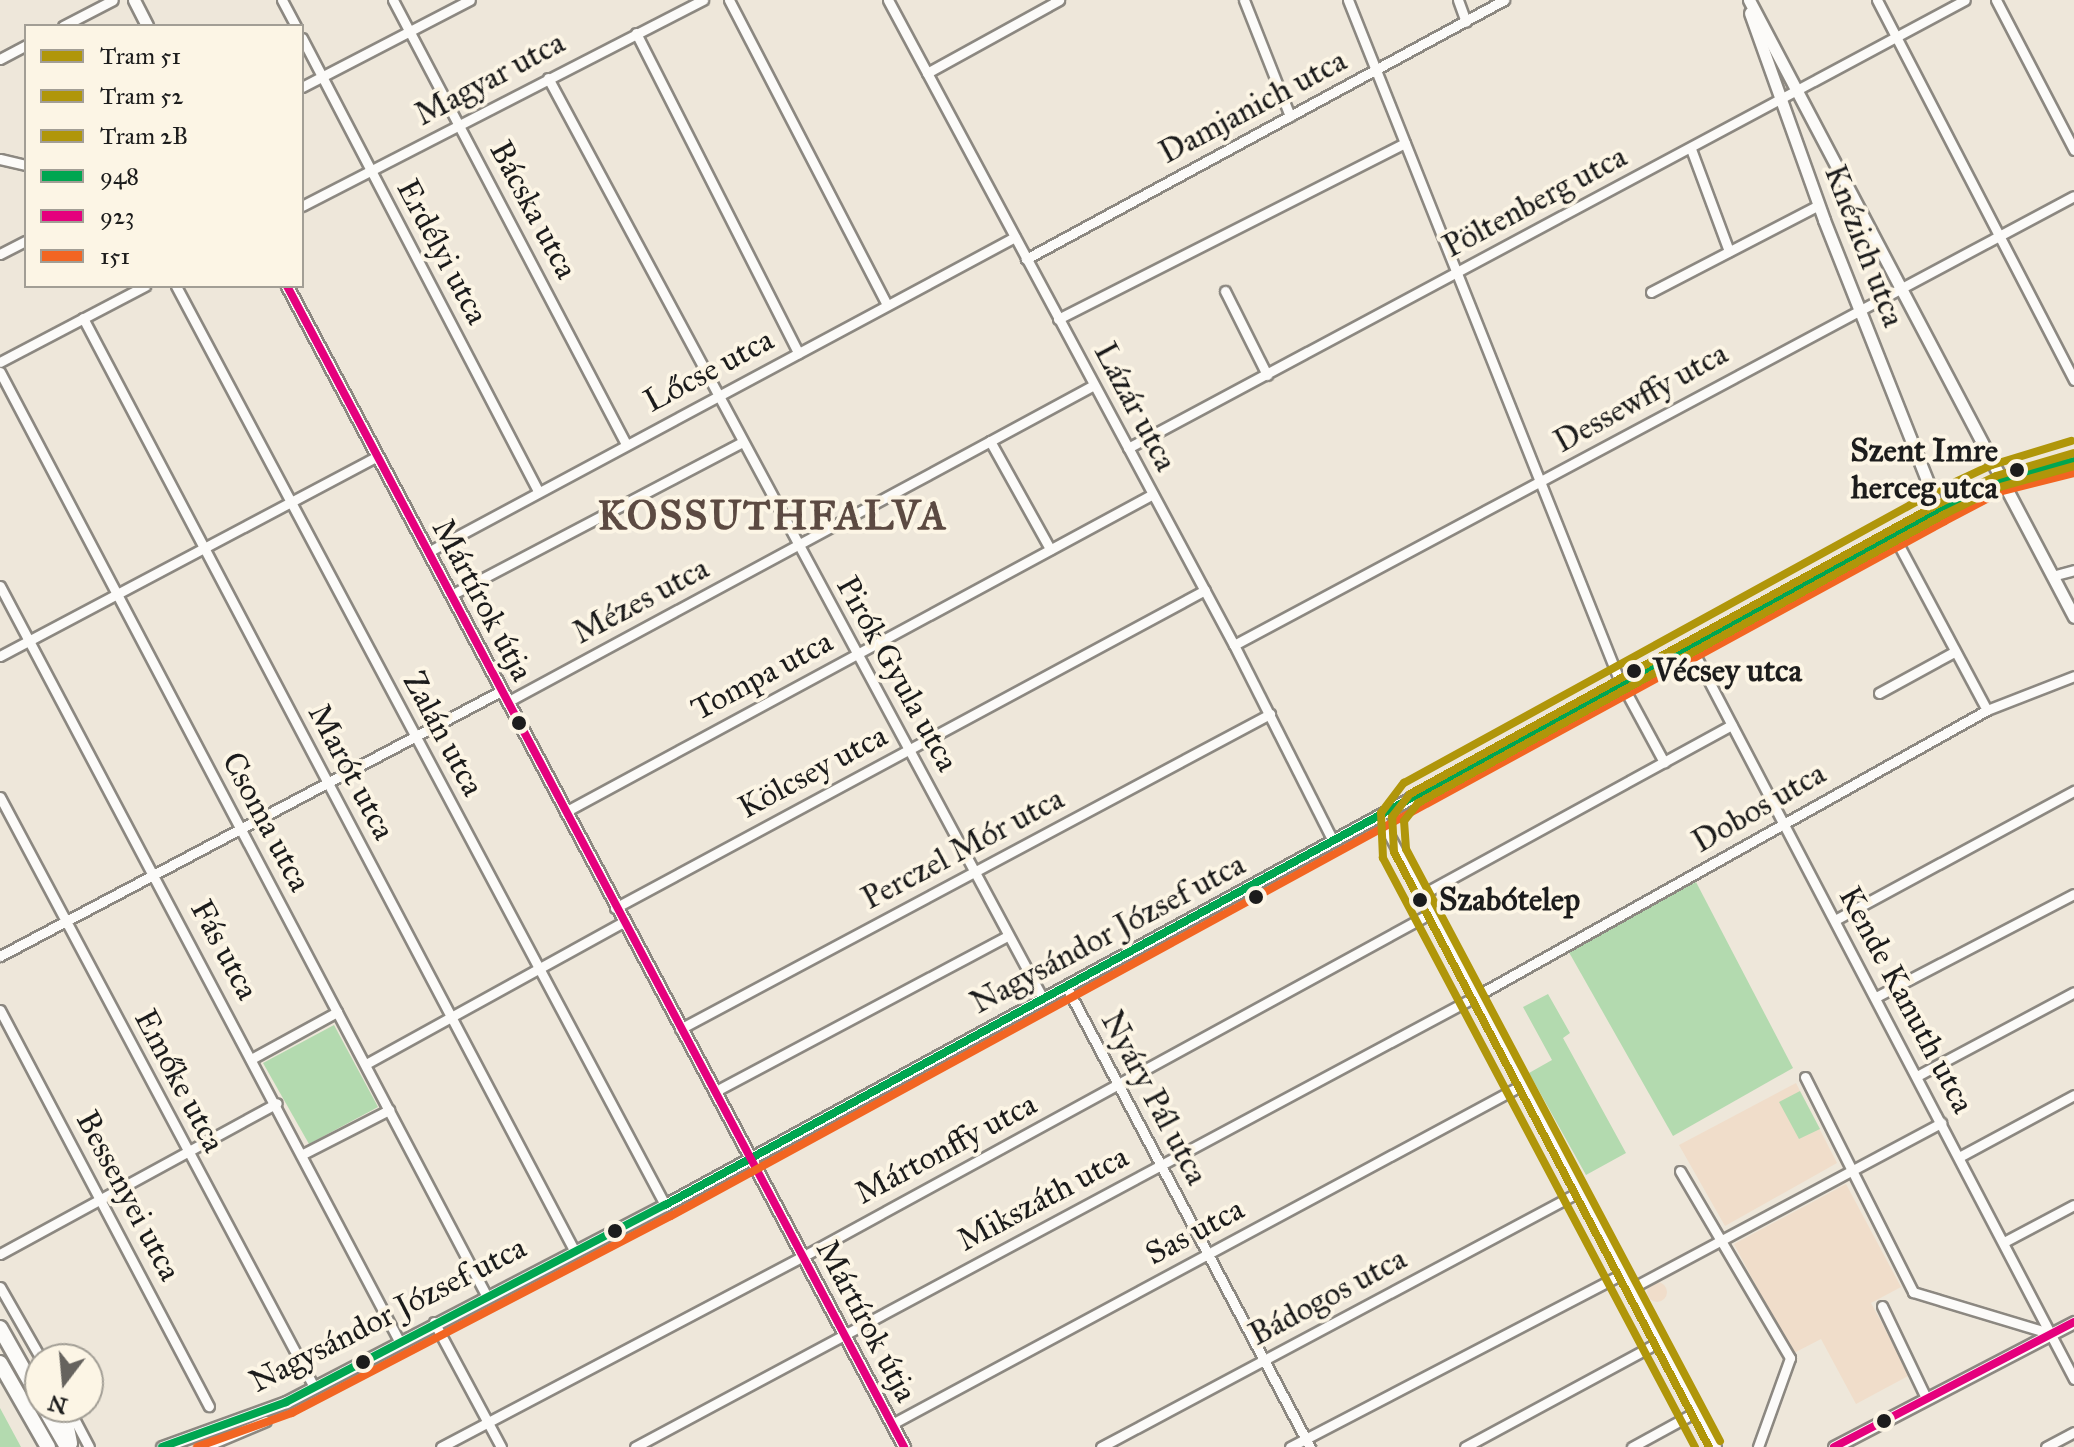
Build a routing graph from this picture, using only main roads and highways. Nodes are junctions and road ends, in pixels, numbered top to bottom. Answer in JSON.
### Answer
{"nodes":[{"id":1,"x":0,"y":1328,"type":"edge"},
{"id":2,"x":0,"y":1363,"type":"edge"},
{"id":3,"x":24,"y":1371,"type":"edge"},
{"id":4,"x":54,"y":1423,"type":"edge"},
{"id":5,"x":67,"y":1423,"type":"edge"},
{"id":6,"x":48,"y":1447,"type":"edge"},
{"id":7,"x":69,"y":1447,"type":"edge"}],
"edges":[{"from":1,"to":3,"type":"main road"},
{"from":2,"to":6,"type":"main road"},
{"from":4,"to":7,"type":"main road"},
{"from":5,"to":7,"type":"main road"}]}
